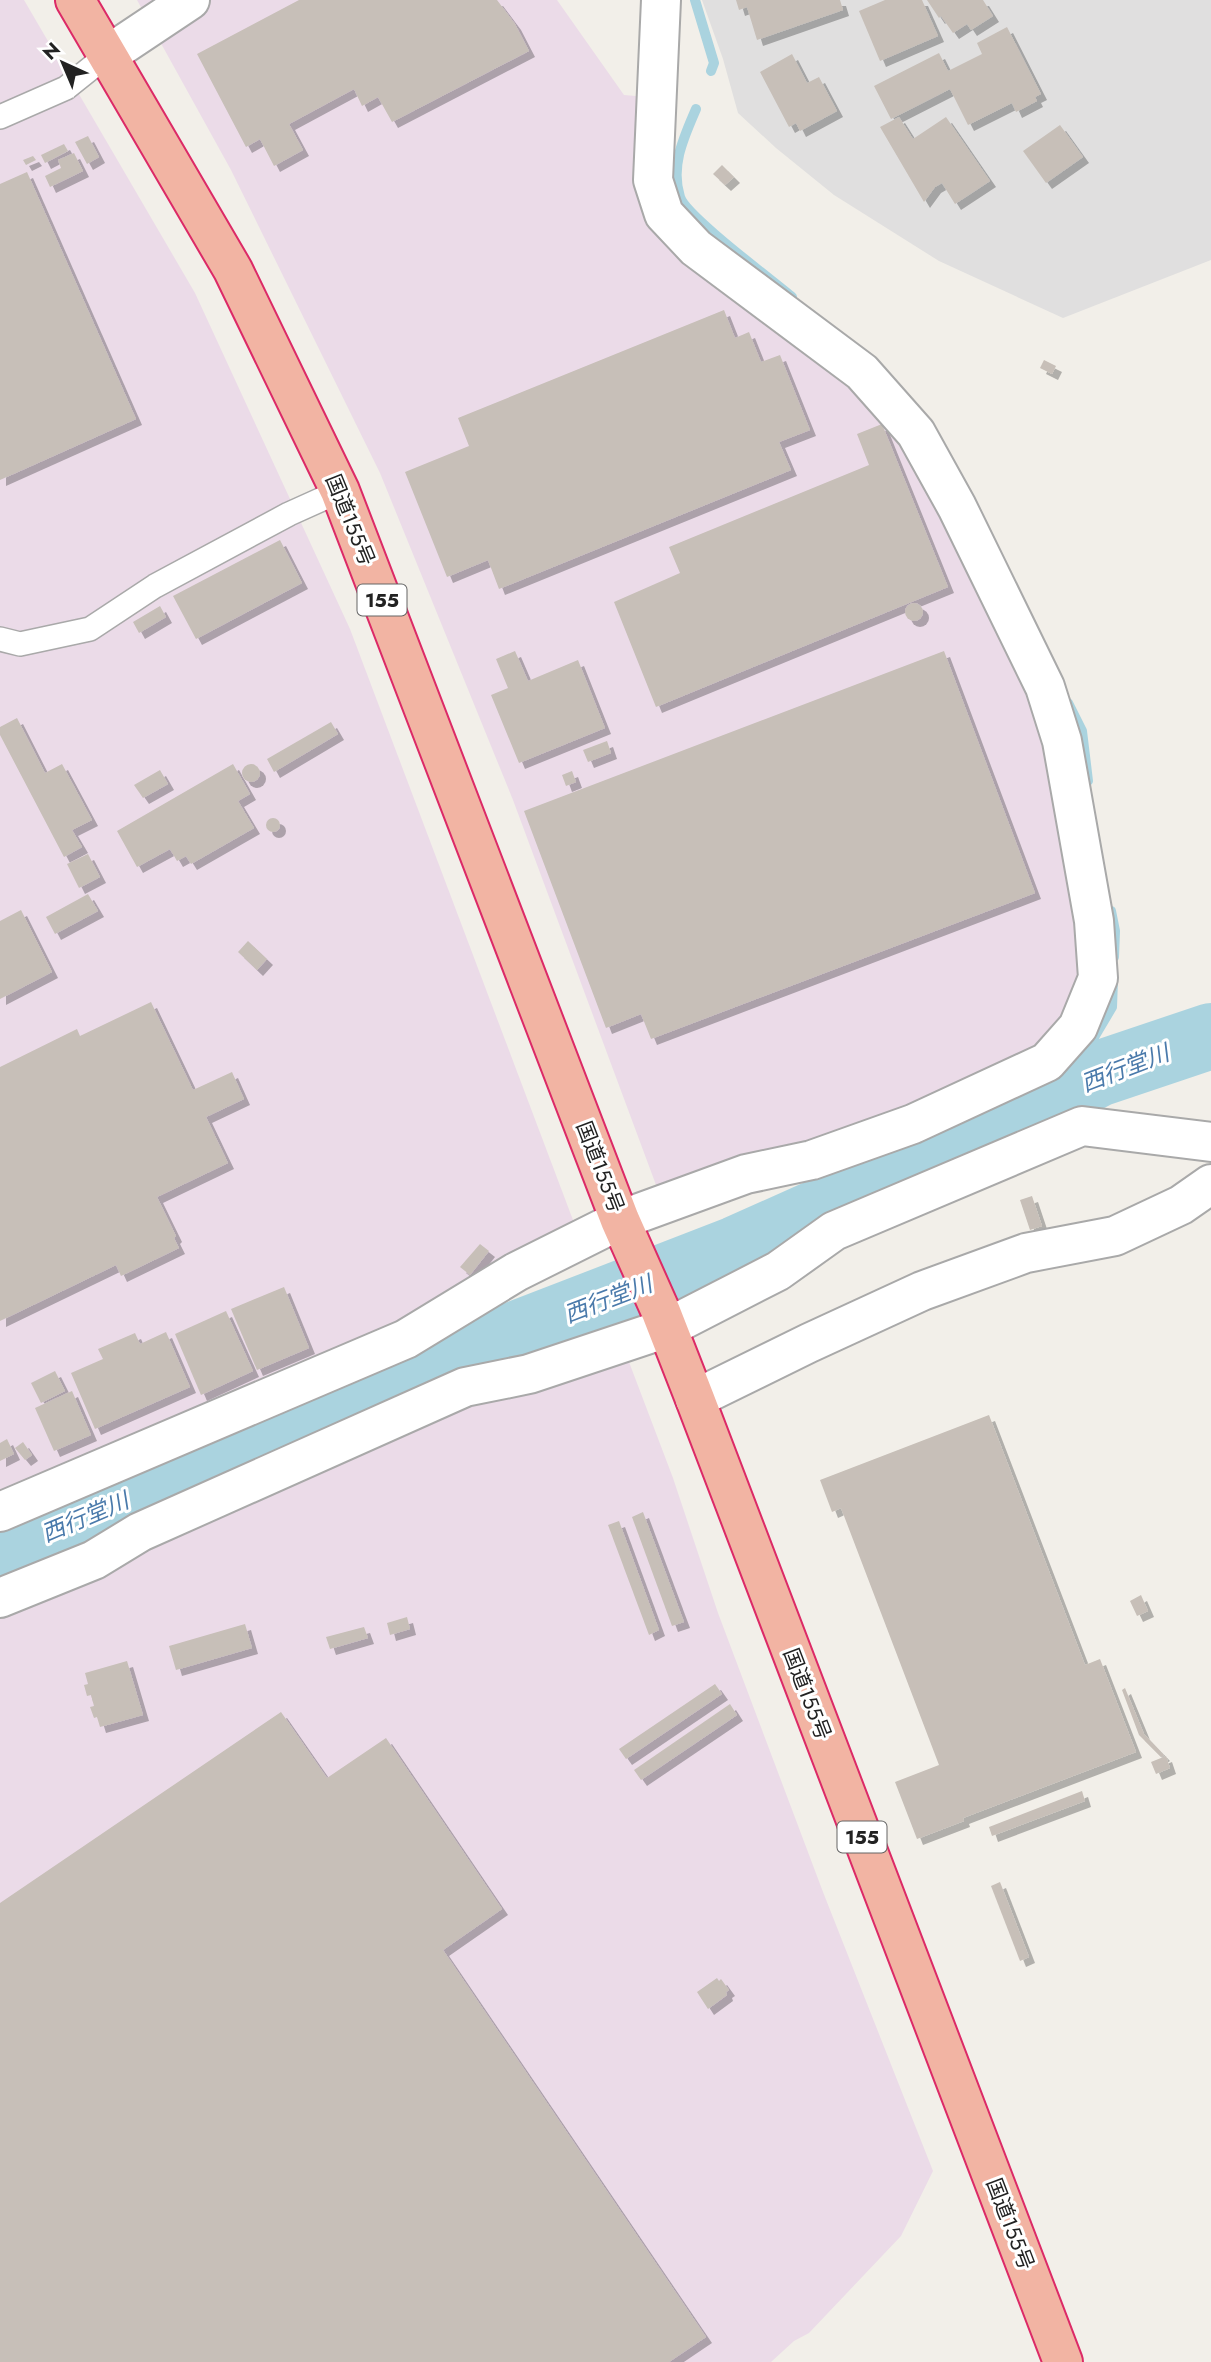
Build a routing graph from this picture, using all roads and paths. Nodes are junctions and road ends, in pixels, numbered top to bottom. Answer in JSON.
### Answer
{"nodes":[{"id":1,"x":75,"y":0,"type":"edge"},
{"id":2,"x":190,"y":0,"type":"edge"},
{"id":3,"x":661,"y":0,"type":"edge"},
{"id":4,"x":106,"y":56,"type":"junction"},
{"id":5,"x":0,"y":117,"type":"edge"},
{"id":6,"x":341,"y":491,"type":"junction"},
{"id":7,"x":0,"y":639,"type":"edge"},
{"id":8,"x":1211,"y":1142,"type":"edge"},
{"id":9,"x":1211,"y":1184,"type":"edge"},
{"id":10,"x":622,"y":1225,"type":"junction"},
{"id":11,"x":664,"y":1320,"type":"junction"},
{"id":12,"x":695,"y":1399,"type":"junction"},
{"id":13,"x":0,"y":1512,"type":"edge"},
{"id":14,"x":0,"y":1598,"type":"edge"},
{"id":15,"x":1063,"y":2362,"type":"edge"}],
"edges":[{"from":1,"to":4,"type":"highway","name":"国道155号","number":"155"},
{"from":2,"to":4,"type":"street"},
{"from":3,"to":10,"type":"street"},
{"from":4,"to":5,"type":"lane"},
{"from":4,"to":6,"type":"highway","name":"国道155号","number":"155"},
{"from":6,"to":7,"type":"lane"},
{"from":6,"to":10,"type":"highway","name":"国道155号","number":"155"},
{"from":8,"to":11,"type":"street"},
{"from":9,"to":12,"type":"street"},
{"from":10,"to":11,"type":"highway","name":"国道155号","number":"155"},
{"from":10,"to":13,"type":"street"},
{"from":11,"to":12,"type":"highway","name":"国道155号","number":"155"},
{"from":11,"to":14,"type":"street"},
{"from":12,"to":15,"type":"highway","name":"国道155号","number":"155"}]}
